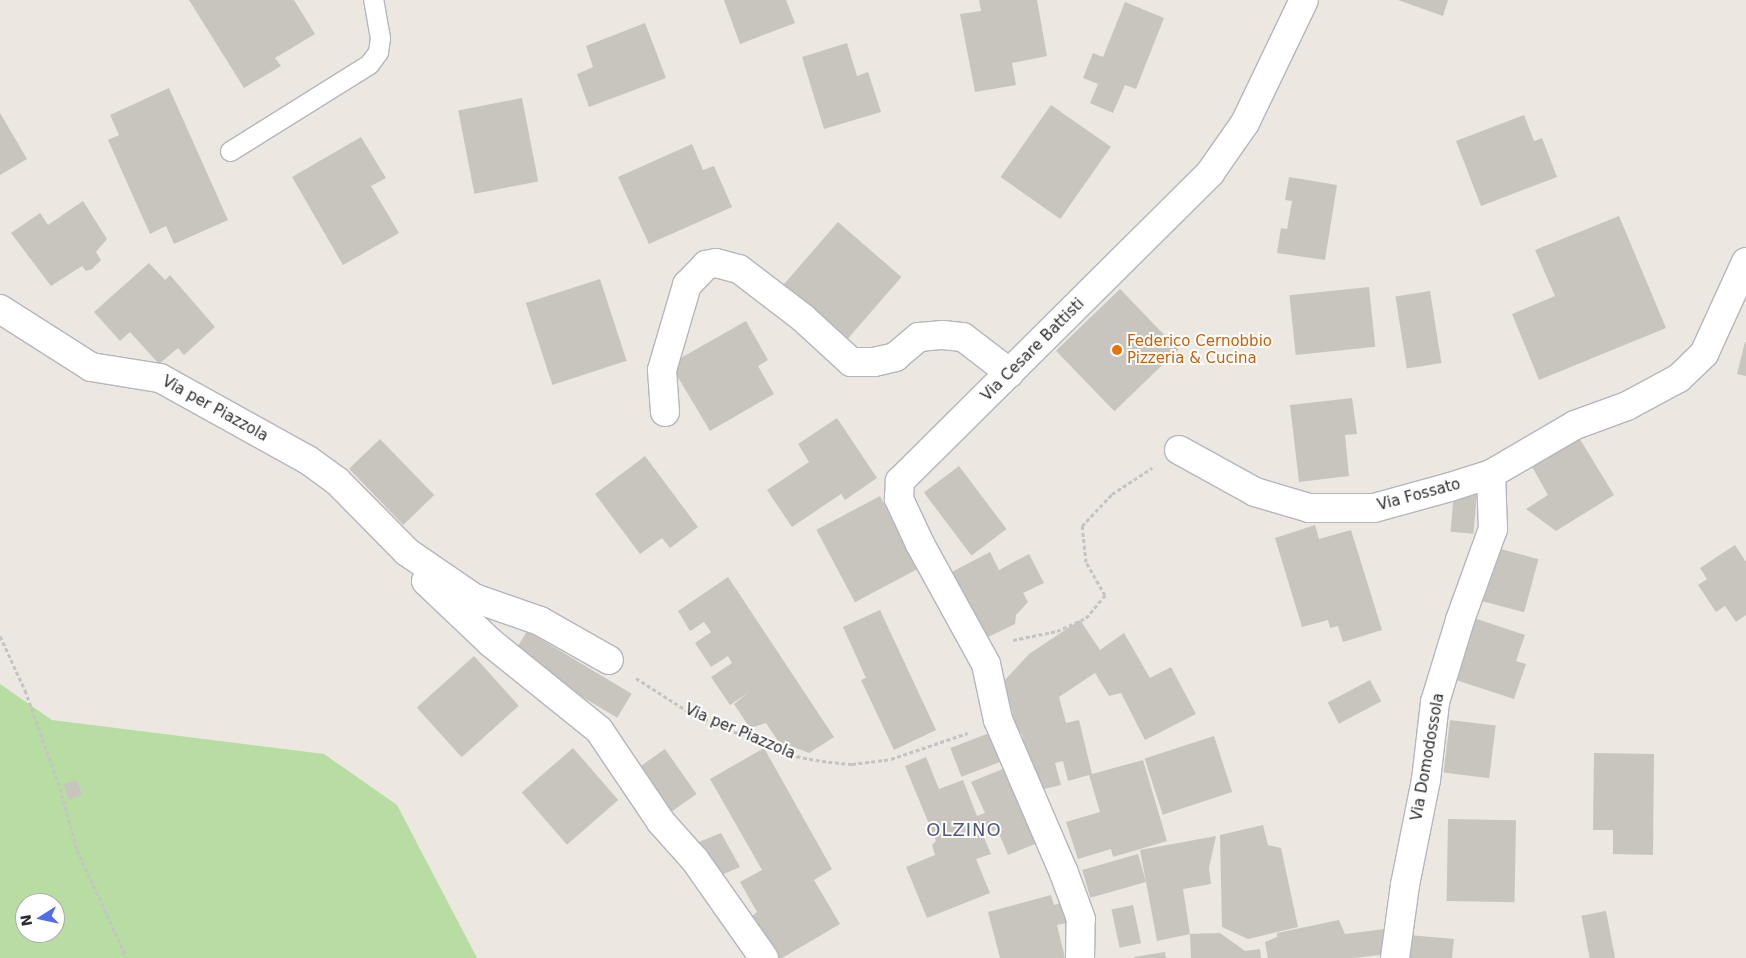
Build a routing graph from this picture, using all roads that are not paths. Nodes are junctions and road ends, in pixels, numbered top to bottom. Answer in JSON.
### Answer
{"nodes":[{"id":1,"x":373,"y":0,"type":"edge"},
{"id":2,"x":1304,"y":0,"type":"edge"},
{"id":3,"x":230,"y":151,"type":"dead end"},
{"id":4,"x":1746,"y":262,"type":"edge"},
{"id":5,"x":0,"y":309,"type":"edge"},
{"id":6,"x":1010,"y":373,"type":"junction"},
{"id":7,"x":665,"y":412,"type":"dead end"},
{"id":8,"x":1179,"y":450,"type":"road end"},
{"id":9,"x":1491,"y":474,"type":"junction"},
{"id":10,"x":407,"y":552,"type":"junction"},
{"id":11,"x":609,"y":660,"type":"road end"},
{"id":12,"x":764,"y":958,"type":"edge"},
{"id":13,"x":1080,"y":958,"type":"edge"},
{"id":14,"x":1395,"y":958,"type":"edge"}],
"edges":[{"from":1,"to":3,"type":"lane"},
{"from":2,"to":6,"type":"street","name":"Via Cesare Battisti"},
{"from":4,"to":9,"type":"street","name":"Via Fossato"},
{"from":5,"to":10,"type":"street","name":"Via per Piazzola"},
{"from":6,"to":7,"type":"street"},
{"from":6,"to":13,"type":"street","name":"Via Cesare Battisti"},
{"from":8,"to":9,"type":"street","name":"Via Fossato"},
{"from":9,"to":14,"type":"street","name":"Via Domodossola"},
{"from":10,"to":11,"type":"street"},
{"from":10,"to":12,"type":"street"}]}
